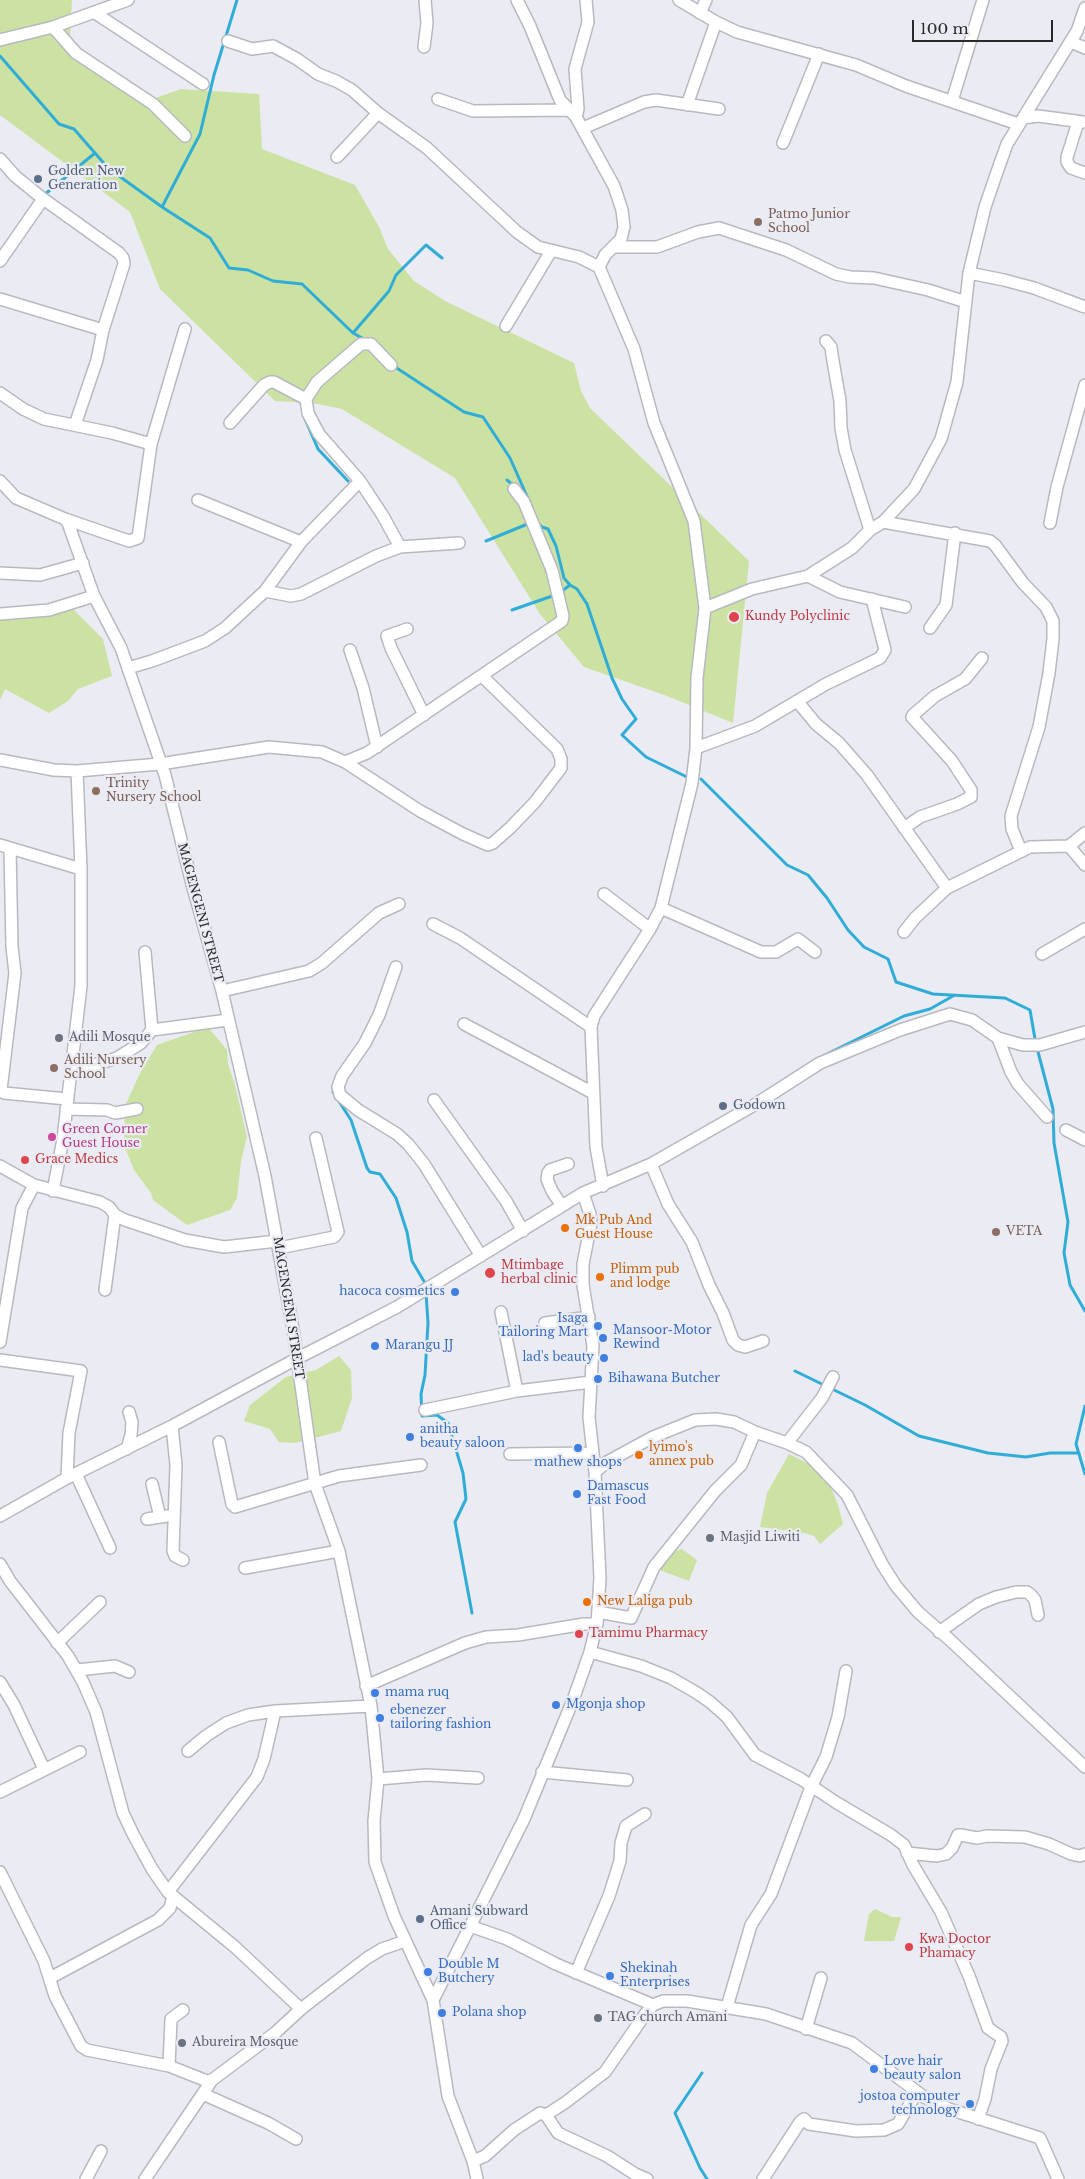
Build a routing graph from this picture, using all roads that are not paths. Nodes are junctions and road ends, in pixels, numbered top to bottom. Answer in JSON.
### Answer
{"nodes":[{"id":1,"x":128,"y":0,"type":"edge"},
{"id":2,"x":425,"y":0,"type":"edge"},
{"id":3,"x":517,"y":0,"type":"edge"},
{"id":4,"x":586,"y":0,"type":"edge"},
{"id":5,"x":679,"y":0,"type":"edge"},
{"id":6,"x":706,"y":0,"type":"edge"},
{"id":7,"x":983,"y":0,"type":"edge"},
{"id":8,"x":1085,"y":8,"type":"edge"},
{"id":9,"x":95,"y":13,"type":"junction"},
{"id":10,"x":700,"y":13,"type":"junction"},
{"id":11,"x":716,"y":22,"type":"junction"},
{"id":12,"x":53,"y":27,"type":"junction"},
{"id":13,"x":0,"y":40,"type":"edge"},
{"id":14,"x":228,"y":41,"type":"dead end"},
{"id":15,"x":1070,"y":42,"type":"junction"},
{"id":16,"x":424,"y":47,"type":"dead end"},
{"id":17,"x":1085,"y":48,"type":"edge"},
{"id":18,"x":819,"y":54,"type":"junction"},
{"id":19,"x":203,"y":84,"type":"dead end"},
{"id":20,"x":438,"y":99,"type":"dead end"},
{"id":21,"x":952,"y":101,"type":"junction"},
{"id":22,"x":687,"y":105,"type":"junction"},
{"id":23,"x":719,"y":109,"type":"dead end"},
{"id":24,"x":378,"y":113,"type":"junction"},
{"id":25,"x":572,"y":114,"type":"junction"},
{"id":26,"x":1021,"y":121,"type":"junction"},
{"id":27,"x":1081,"y":122,"type":"edge"},
{"id":28,"x":583,"y":128,"type":"junction"},
{"id":29,"x":185,"y":136,"type":"dead end"},
{"id":30,"x":783,"y":143,"type":"dead end"},
{"id":31,"x":337,"y":157,"type":"dead end"},
{"id":32,"x":0,"y":159,"type":"edge"},
{"id":33,"x":1085,"y":173,"type":"edge"},
{"id":34,"x":43,"y":199,"type":"junction"},
{"id":35,"x":614,"y":247,"type":"junction"},
{"id":36,"x":551,"y":251,"type":"junction"},
{"id":37,"x":0,"y":261,"type":"edge"},
{"id":38,"x":599,"y":267,"type":"junction"},
{"id":39,"x":969,"y":273,"type":"junction"},
{"id":40,"x":0,"y":299,"type":"edge"},
{"id":41,"x":966,"y":302,"type":"junction"},
{"id":42,"x":1085,"y":307,"type":"edge"},
{"id":43,"x":506,"y":326,"type":"dead end"},
{"id":44,"x":185,"y":329,"type":"dead end"},
{"id":45,"x":103,"y":330,"type":"junction"},
{"id":46,"x":826,"y":341,"type":"dead end"},
{"id":47,"x":391,"y":365,"type":"dead end"},
{"id":48,"x":1085,"y":386,"type":"edge"},
{"id":49,"x":0,"y":393,"type":"edge"},
{"id":50,"x":306,"y":399,"type":"junction"},
{"id":51,"x":230,"y":423,"type":"dead end"},
{"id":52,"x":75,"y":425,"type":"junction"},
{"id":53,"x":151,"y":444,"type":"junction"},
{"id":54,"x":0,"y":481,"type":"edge"},
{"id":55,"x":360,"y":481,"type":"junction"},
{"id":56,"x":514,"y":489,"type":"dead end"},
{"id":57,"x":198,"y":500,"type":"dead end"},
{"id":58,"x":65,"y":519,"type":"junction"},
{"id":59,"x":883,"y":522,"type":"junction"},
{"id":60,"x":1050,"y":523,"type":"dead end"},
{"id":61,"x":870,"y":530,"type":"junction"},
{"id":62,"x":955,"y":533,"type":"junction"},
{"id":63,"x":301,"y":542,"type":"junction"},
{"id":64,"x":459,"y":543,"type":"dead end"},
{"id":65,"x":400,"y":547,"type":"junction"},
{"id":66,"x":83,"y":564,"type":"junction"},
{"id":67,"x":0,"y":573,"type":"edge"},
{"id":68,"x":808,"y":576,"type":"junction"},
{"id":69,"x":264,"y":591,"type":"junction"},
{"id":70,"x":94,"y":596,"type":"junction"},
{"id":71,"x":872,"y":599,"type":"junction"},
{"id":72,"x":905,"y":607,"type":"dead end"},
{"id":73,"x":705,"y":608,"type":"junction"},
{"id":74,"x":0,"y":614,"type":"edge"},
{"id":75,"x":930,"y":628,"type":"dead end"},
{"id":76,"x":407,"y":629,"type":"dead end"},
{"id":77,"x":350,"y":650,"type":"dead end"},
{"id":78,"x":982,"y":658,"type":"dead end"},
{"id":79,"x":128,"y":668,"type":"junction"},
{"id":80,"x":482,"y":676,"type":"junction"},
{"id":81,"x":797,"y":701,"type":"junction"},
{"id":82,"x":424,"y":715,"type":"junction"},
{"id":83,"x":377,"y":747,"type":"junction"},
{"id":84,"x":696,"y":748,"type":"junction"},
{"id":85,"x":0,"y":760,"type":"edge"},
{"id":86,"x":345,"y":762,"type":"junction"},
{"id":87,"x":160,"y":764,"type":"junction"},
{"id":88,"x":77,"y":772,"type":"junction"},
{"id":89,"x":904,"y":828,"type":"junction"},
{"id":90,"x":1085,"y":833,"type":"edge"},
{"id":91,"x":1070,"y":846,"type":"junction"},
{"id":92,"x":5,"y":847,"type":"edge"},
{"id":93,"x":1021,"y":850,"type":"junction"},
{"id":94,"x":1085,"y":865,"type":"edge"},
{"id":95,"x":81,"y":869,"type":"junction"},
{"id":96,"x":947,"y":888,"type":"junction"},
{"id":97,"x":604,"y":894,"type":"dead end"},
{"id":98,"x":399,"y":904,"type":"dead end"},
{"id":99,"x":661,"y":908,"type":"junction"},
{"id":100,"x":434,"y":924,"type":"dead end"},
{"id":101,"x":650,"y":929,"type":"junction"},
{"id":102,"x":1085,"y":929,"type":"edge"},
{"id":103,"x":904,"y":932,"type":"dead end"},
{"id":104,"x":145,"y":952,"type":"dead end"},
{"id":105,"x":815,"y":952,"type":"dead end"},
{"id":106,"x":1042,"y":954,"type":"dead end"},
{"id":107,"x":396,"y":967,"type":"dead end"},
{"id":108,"x":222,"y":992,"type":"junction"},
{"id":109,"x":228,"y":1020,"type":"junction"},
{"id":110,"x":464,"y":1024,"type":"dead end"},
{"id":111,"x":591,"y":1027,"type":"junction"},
{"id":112,"x":152,"y":1030,"type":"junction"},
{"id":113,"x":1085,"y":1032,"type":"edge"},
{"id":114,"x":998,"y":1038,"type":"junction"},
{"id":115,"x":72,"y":1065,"type":"junction"},
{"id":116,"x":593,"y":1093,"type":"junction"},
{"id":117,"x":434,"y":1100,"type":"dead end"},
{"id":118,"x":66,"y":1104,"type":"junction"},
{"id":119,"x":137,"y":1109,"type":"dead end"},
{"id":120,"x":1046,"y":1118,"type":"dead end"},
{"id":121,"x":1066,"y":1130,"type":"dead end"},
{"id":122,"x":316,"y":1138,"type":"dead end"},
{"id":123,"x":1085,"y":1140,"type":"edge"},
{"id":124,"x":568,"y":1164,"type":"dead end"},
{"id":125,"x":651,"y":1164,"type":"junction"},
{"id":126,"x":0,"y":1166,"type":"edge"},
{"id":127,"x":34,"y":1185,"type":"junction"},
{"id":128,"x":603,"y":1186,"type":"junction"},
{"id":129,"x":53,"y":1191,"type":"junction"},
{"id":130,"x":583,"y":1193,"type":"junction"},
{"id":131,"x":562,"y":1206,"type":"junction"},
{"id":132,"x":115,"y":1215,"type":"junction"},
{"id":133,"x":523,"y":1230,"type":"junction"},
{"id":134,"x":278,"y":1244,"type":"junction"},
{"id":135,"x":481,"y":1256,"type":"junction"},
{"id":136,"x":105,"y":1290,"type":"dead end"},
{"id":137,"x":501,"y":1312,"type":"dead end"},
{"id":138,"x":588,"y":1317,"type":"junction"},
{"id":139,"x":545,"y":1323,"type":"dead end"},
{"id":140,"x":763,"y":1341,"type":"dead end"},
{"id":141,"x":0,"y":1342,"type":"edge"},
{"id":142,"x":298,"y":1358,"type":"junction"},
{"id":143,"x":0,"y":1360,"type":"edge"},
{"id":144,"x":833,"y":1377,"type":"dead end"},
{"id":145,"x":591,"y":1382,"type":"junction"},
{"id":146,"x":517,"y":1391,"type":"junction"},
{"id":147,"x":424,"y":1410,"type":"dead end"},
{"id":148,"x":129,"y":1412,"type":"dead end"},
{"id":149,"x":172,"y":1426,"type":"junction"},
{"id":150,"x":755,"y":1432,"type":"junction"},
{"id":151,"x":219,"y":1442,"type":"dead end"},
{"id":152,"x":787,"y":1443,"type":"junction"},
{"id":153,"x":127,"y":1449,"type":"junction"},
{"id":154,"x":592,"y":1453,"type":"junction"},
{"id":155,"x":510,"y":1454,"type":"dead end"},
{"id":156,"x":421,"y":1465,"type":"dead end"},
{"id":157,"x":596,"y":1472,"type":"junction"},
{"id":158,"x":71,"y":1476,"type":"junction"},
{"id":159,"x":152,"y":1484,"type":"dead end"},
{"id":160,"x":315,"y":1484,"type":"junction"},
{"id":161,"x":174,"y":1514,"type":"junction"},
{"id":162,"x":0,"y":1516,"type":"edge"},
{"id":163,"x":160,"y":1517,"type":"junction"},
{"id":164,"x":146,"y":1519,"type":"dead end"},
{"id":165,"x":110,"y":1548,"type":"dead end"},
{"id":166,"x":339,"y":1551,"type":"junction"},
{"id":167,"x":183,"y":1560,"type":"dead end"},
{"id":168,"x":0,"y":1564,"type":"edge"},
{"id":169,"x":245,"y":1568,"type":"dead end"},
{"id":170,"x":100,"y":1602,"type":"dead end"},
{"id":171,"x":1038,"y":1615,"type":"dead end"},
{"id":172,"x":598,"y":1618,"type":"junction"},
{"id":173,"x":939,"y":1632,"type":"junction"},
{"id":174,"x":57,"y":1643,"type":"junction"},
{"id":175,"x":590,"y":1652,"type":"junction"},
{"id":176,"x":77,"y":1670,"type":"junction"},
{"id":177,"x":846,"y":1671,"type":"dead end"},
{"id":178,"x":129,"y":1672,"type":"dead end"},
{"id":179,"x":0,"y":1682,"type":"edge"},
{"id":180,"x":366,"y":1686,"type":"junction"},
{"id":181,"x":371,"y":1706,"type":"junction"},
{"id":182,"x":275,"y":1711,"type":"junction"},
{"id":183,"x":188,"y":1751,"type":"dead end"},
{"id":184,"x":80,"y":1752,"type":"dead end"},
{"id":185,"x":1085,"y":1767,"type":"edge"},
{"id":186,"x":44,"y":1769,"type":"junction"},
{"id":187,"x":542,"y":1772,"type":"junction"},
{"id":188,"x":378,"y":1778,"type":"junction"},
{"id":189,"x":478,"y":1778,"type":"dead end"},
{"id":190,"x":627,"y":1780,"type":"dead end"},
{"id":191,"x":811,"y":1786,"type":"junction"},
{"id":192,"x":0,"y":1792,"type":"edge"},
{"id":193,"x":645,"y":1814,"type":"dead end"},
{"id":194,"x":907,"y":1853,"type":"junction"},
{"id":195,"x":1085,"y":1854,"type":"edge"},
{"id":196,"x":0,"y":1872,"type":"edge"},
{"id":197,"x":171,"y":1894,"type":"junction"},
{"id":198,"x":470,"y":1926,"type":"junction"},
{"id":199,"x":405,"y":1941,"type":"junction"},
{"id":200,"x":576,"y":1973,"type":"junction"},
{"id":201,"x":50,"y":1978,"type":"junction"},
{"id":202,"x":821,"y":1978,"type":"dead end"},
{"id":203,"x":433,"y":2000,"type":"junction"},
{"id":204,"x":654,"y":2005,"type":"junction"},
{"id":205,"x":727,"y":2007,"type":"junction"},
{"id":206,"x":301,"y":2009,"type":"junction"},
{"id":207,"x":183,"y":2010,"type":"dead end"},
{"id":208,"x":806,"y":2029,"type":"junction"},
{"id":209,"x":169,"y":2066,"type":"junction"},
{"id":210,"x":212,"y":2080,"type":"junction"},
{"id":211,"x":917,"y":2092,"type":"junction"},
{"id":212,"x":203,"y":2094,"type":"junction"},
{"id":213,"x":546,"y":2115,"type":"junction"},
{"id":214,"x":978,"y":2119,"type":"junction"},
{"id":215,"x":296,"y":2139,"type":"dead end"},
{"id":216,"x":101,"y":2151,"type":"dead end"},
{"id":217,"x":473,"y":2161,"type":"junction"},
{"id":218,"x":86,"y":2179,"type":"edge"},
{"id":219,"x":146,"y":2179,"type":"edge"},
{"id":220,"x":477,"y":2179,"type":"edge"},
{"id":221,"x":647,"y":2179,"type":"edge"},
{"id":222,"x":763,"y":2179,"type":"edge"},
{"id":223,"x":1058,"y":2179,"type":"edge"}],
"edges":[{"from":1,"to":9,"type":"street"},
{"from":2,"to":16,"type":"street"},
{"from":3,"to":25,"type":"street"},
{"from":4,"to":25,"type":"street"},
{"from":5,"to":10,"type":"street"},
{"from":6,"to":10,"type":"street"},
{"from":7,"to":21,"type":"street"},
{"from":8,"to":15,"type":"street"},
{"from":9,"to":12,"type":"street"},
{"from":9,"to":19,"type":"street"},
{"from":10,"to":11,"type":"street"},
{"from":11,"to":18,"type":"street"},
{"from":11,"to":22,"type":"street"},
{"from":12,"to":13,"type":"street"},
{"from":12,"to":29,"type":"street"},
{"from":14,"to":24,"type":"street"},
{"from":15,"to":17,"type":"street"},
{"from":15,"to":26,"type":"street"},
{"from":18,"to":21,"type":"street"},
{"from":18,"to":30,"type":"street"},
{"from":20,"to":25,"type":"street"},
{"from":21,"to":26,"type":"street"},
{"from":22,"to":23,"type":"street"},
{"from":22,"to":28,"type":"street"},
{"from":24,"to":31,"type":"street"},
{"from":24,"to":36,"type":"street"},
{"from":25,"to":28,"type":"street"},
{"from":26,"to":27,"type":"street"},
{"from":26,"to":39,"type":"street"},
{"from":27,"to":33,"type":"street"},
{"from":28,"to":35,"type":"street"},
{"from":32,"to":34,"type":"street"},
{"from":34,"to":37,"type":"street"},
{"from":34,"to":45,"type":"street"},
{"from":35,"to":38,"type":"street"},
{"from":35,"to":41,"type":"street"},
{"from":36,"to":38,"type":"street"},
{"from":36,"to":43,"type":"street"},
{"from":38,"to":73,"type":"street"},
{"from":39,"to":41,"type":"street"},
{"from":39,"to":42,"type":"street"},
{"from":40,"to":45,"type":"street"},
{"from":41,"to":59,"type":"street"},
{"from":44,"to":53,"type":"street"},
{"from":45,"to":52,"type":"street"},
{"from":46,"to":61,"type":"street"},
{"from":47,"to":50,"type":"street"},
{"from":48,"to":60,"type":"street"},
{"from":49,"to":52,"type":"street"},
{"from":50,"to":51,"type":"street"},
{"from":50,"to":55,"type":"street"},
{"from":52,"to":53,"type":"street"},
{"from":53,"to":58,"type":"street"},
{"from":54,"to":58,"type":"street"},
{"from":55,"to":63,"type":"street"},
{"from":55,"to":65,"type":"street"},
{"from":56,"to":80,"type":"street"},
{"from":57,"to":63,"type":"street"},
{"from":58,"to":66,"type":"street","name":"MAGENGENI STREET"},
{"from":59,"to":61,"type":"street"},
{"from":59,"to":62,"type":"street"},
{"from":61,"to":68,"type":"street"},
{"from":62,"to":75,"type":"street"},
{"from":62,"to":93,"type":"street"},
{"from":63,"to":69,"type":"street"},
{"from":64,"to":65,"type":"street"},
{"from":65,"to":69,"type":"street"},
{"from":66,"to":67,"type":"street"},
{"from":66,"to":70,"type":"street","name":"MAGENGENI STREET"},
{"from":68,"to":71,"type":"street"},
{"from":68,"to":73,"type":"street"},
{"from":69,"to":79,"type":"street"},
{"from":70,"to":74,"type":"street"},
{"from":70,"to":79,"type":"street","name":"MAGENGENI STREET"},
{"from":71,"to":72,"type":"street"},
{"from":71,"to":81,"type":"street"},
{"from":73,"to":84,"type":"street"},
{"from":76,"to":82,"type":"street"},
{"from":77,"to":83,"type":"street"},
{"from":78,"to":89,"type":"street"},
{"from":79,"to":87,"type":"street","name":"MAGENGENI STREET"},
{"from":80,"to":82,"type":"street"},
{"from":80,"to":86,"type":"street"},
{"from":81,"to":84,"type":"street"},
{"from":81,"to":89,"type":"street"},
{"from":82,"to":83,"type":"street"},
{"from":83,"to":86,"type":"street"},
{"from":84,"to":99,"type":"street"},
{"from":85,"to":88,"type":"street"},
{"from":86,"to":87,"type":"street"},
{"from":87,"to":88,"type":"street"},
{"from":87,"to":108,"type":"street","name":"MAGENGENI STREET"},
{"from":88,"to":95,"type":"street"},
{"from":89,"to":96,"type":"street"},
{"from":90,"to":91,"type":"street"},
{"from":91,"to":93,"type":"street"},
{"from":91,"to":94,"type":"street"},
{"from":92,"to":95,"type":"street"},
{"from":92,"to":118,"type":"street"},
{"from":93,"to":96,"type":"street"},
{"from":95,"to":115,"type":"street"},
{"from":96,"to":103,"type":"street"},
{"from":97,"to":101,"type":"street"},
{"from":98,"to":108,"type":"street"},
{"from":99,"to":101,"type":"street"},
{"from":99,"to":105,"type":"street"},
{"from":100,"to":111,"type":"street"},
{"from":101,"to":111,"type":"street"},
{"from":102,"to":106,"type":"street"},
{"from":104,"to":112,"type":"street"},
{"from":107,"to":135,"type":"street"},
{"from":108,"to":109,"type":"street","name":"MAGENGENI STREET"},
{"from":109,"to":112,"type":"street"},
{"from":109,"to":134,"type":"street","name":"MAGENGENI STREET"},
{"from":110,"to":116,"type":"street"},
{"from":111,"to":116,"type":"street"},
{"from":112,"to":115,"type":"street"},
{"from":113,"to":114,"type":"street"},
{"from":114,"to":120,"type":"street"},
{"from":114,"to":125,"type":"street"},
{"from":115,"to":118,"type":"street"},
{"from":116,"to":128,"type":"street"},
{"from":117,"to":133,"type":"street"},
{"from":118,"to":119,"type":"street"},
{"from":118,"to":129,"type":"street"},
{"from":121,"to":123,"type":"street"},
{"from":122,"to":134,"type":"street"},
{"from":124,"to":131,"type":"street"},
{"from":125,"to":128,"type":"street"},
{"from":125,"to":140,"type":"street"},
{"from":126,"to":127,"type":"street"},
{"from":127,"to":129,"type":"street"},
{"from":127,"to":141,"type":"street"},
{"from":128,"to":130,"type":"street"},
{"from":129,"to":132,"type":"street"},
{"from":130,"to":131,"type":"street"},
{"from":130,"to":138,"type":"street"},
{"from":131,"to":133,"type":"street"},
{"from":132,"to":134,"type":"street"},
{"from":132,"to":136,"type":"street"},
{"from":133,"to":135,"type":"street"},
{"from":134,"to":142,"type":"street","name":"MAGENGENI STREET"},
{"from":135,"to":142,"type":"street"},
{"from":137,"to":146,"type":"street"},
{"from":138,"to":139,"type":"street"},
{"from":138,"to":145,"type":"street"},
{"from":142,"to":149,"type":"street"},
{"from":142,"to":160,"type":"street","name":"MAGENGENI STREET"},
{"from":143,"to":158,"type":"street"},
{"from":144,"to":152,"type":"street"},
{"from":145,"to":146,"type":"street"},
{"from":145,"to":154,"type":"street"},
{"from":146,"to":147,"type":"street"},
{"from":148,"to":153,"type":"street"},
{"from":149,"to":153,"type":"street"},
{"from":149,"to":161,"type":"street"},
{"from":150,"to":152,"type":"street"},
{"from":150,"to":157,"type":"street"},
{"from":150,"to":172,"type":"street"},
{"from":151,"to":160,"type":"street"},
{"from":152,"to":173,"type":"street"},
{"from":153,"to":158,"type":"street"},
{"from":154,"to":155,"type":"street"},
{"from":154,"to":157,"type":"street"},
{"from":156,"to":160,"type":"street"},
{"from":157,"to":172,"type":"street"},
{"from":158,"to":162,"type":"street"},
{"from":158,"to":165,"type":"street"},
{"from":159,"to":163,"type":"street"},
{"from":160,"to":166,"type":"street","name":"MAGENGENI STREET"},
{"from":161,"to":163,"type":"street"},
{"from":161,"to":167,"type":"street"},
{"from":163,"to":164,"type":"street"},
{"from":166,"to":169,"type":"street"},
{"from":166,"to":180,"type":"street","name":"MAGENGENI STREET"},
{"from":168,"to":174,"type":"street"},
{"from":170,"to":174,"type":"street"},
{"from":171,"to":173,"type":"street"},
{"from":172,"to":175,"type":"street"},
{"from":172,"to":180,"type":"street"},
{"from":173,"to":185,"type":"street"},
{"from":174,"to":176,"type":"street"},
{"from":175,"to":187,"type":"street"},
{"from":175,"to":191,"type":"street"},
{"from":176,"to":178,"type":"street"},
{"from":176,"to":197,"type":"street"},
{"from":177,"to":191,"type":"street"},
{"from":179,"to":186,"type":"street"},
{"from":180,"to":181,"type":"street","name":"MAGENGENI STREET"},
{"from":181,"to":182,"type":"street"},
{"from":181,"to":188,"type":"street","name":"MAGENGENI STREET"},
{"from":182,"to":183,"type":"street"},
{"from":182,"to":197,"type":"street"},
{"from":184,"to":186,"type":"street"},
{"from":186,"to":192,"type":"street"},
{"from":187,"to":190,"type":"street"},
{"from":187,"to":198,"type":"street"},
{"from":188,"to":189,"type":"street"},
{"from":188,"to":199,"type":"street","name":"MAGENGENI STREET"},
{"from":191,"to":194,"type":"street"},
{"from":191,"to":205,"type":"street"},
{"from":193,"to":200,"type":"street"},
{"from":194,"to":195,"type":"street"},
{"from":194,"to":214,"type":"street"},
{"from":196,"to":201,"type":"street"},
{"from":197,"to":201,"type":"street"},
{"from":197,"to":206,"type":"street"},
{"from":198,"to":200,"type":"street"},
{"from":198,"to":203,"type":"street"},
{"from":199,"to":203,"type":"street","name":"MAGENGENI STREET"},
{"from":199,"to":206,"type":"street"},
{"from":200,"to":204,"type":"street"},
{"from":201,"to":209,"type":"street"},
{"from":202,"to":208,"type":"street"},
{"from":203,"to":217,"type":"street","name":"MAGENGENI STREET"},
{"from":204,"to":205,"type":"street"},
{"from":204,"to":213,"type":"street"},
{"from":205,"to":208,"type":"street"},
{"from":206,"to":210,"type":"street"},
{"from":207,"to":209,"type":"street"},
{"from":208,"to":211,"type":"street"},
{"from":209,"to":210,"type":"street"},
{"from":210,"to":212,"type":"street"},
{"from":211,"to":214,"type":"street"},
{"from":211,"to":222,"type":"street"},
{"from":212,"to":215,"type":"street"},
{"from":212,"to":219,"type":"street"},
{"from":213,"to":217,"type":"street"},
{"from":213,"to":221,"type":"street"},
{"from":214,"to":223,"type":"street"},
{"from":216,"to":218,"type":"street"},
{"from":217,"to":220,"type":"street","name":"MAGENGENI STREET"}]}
